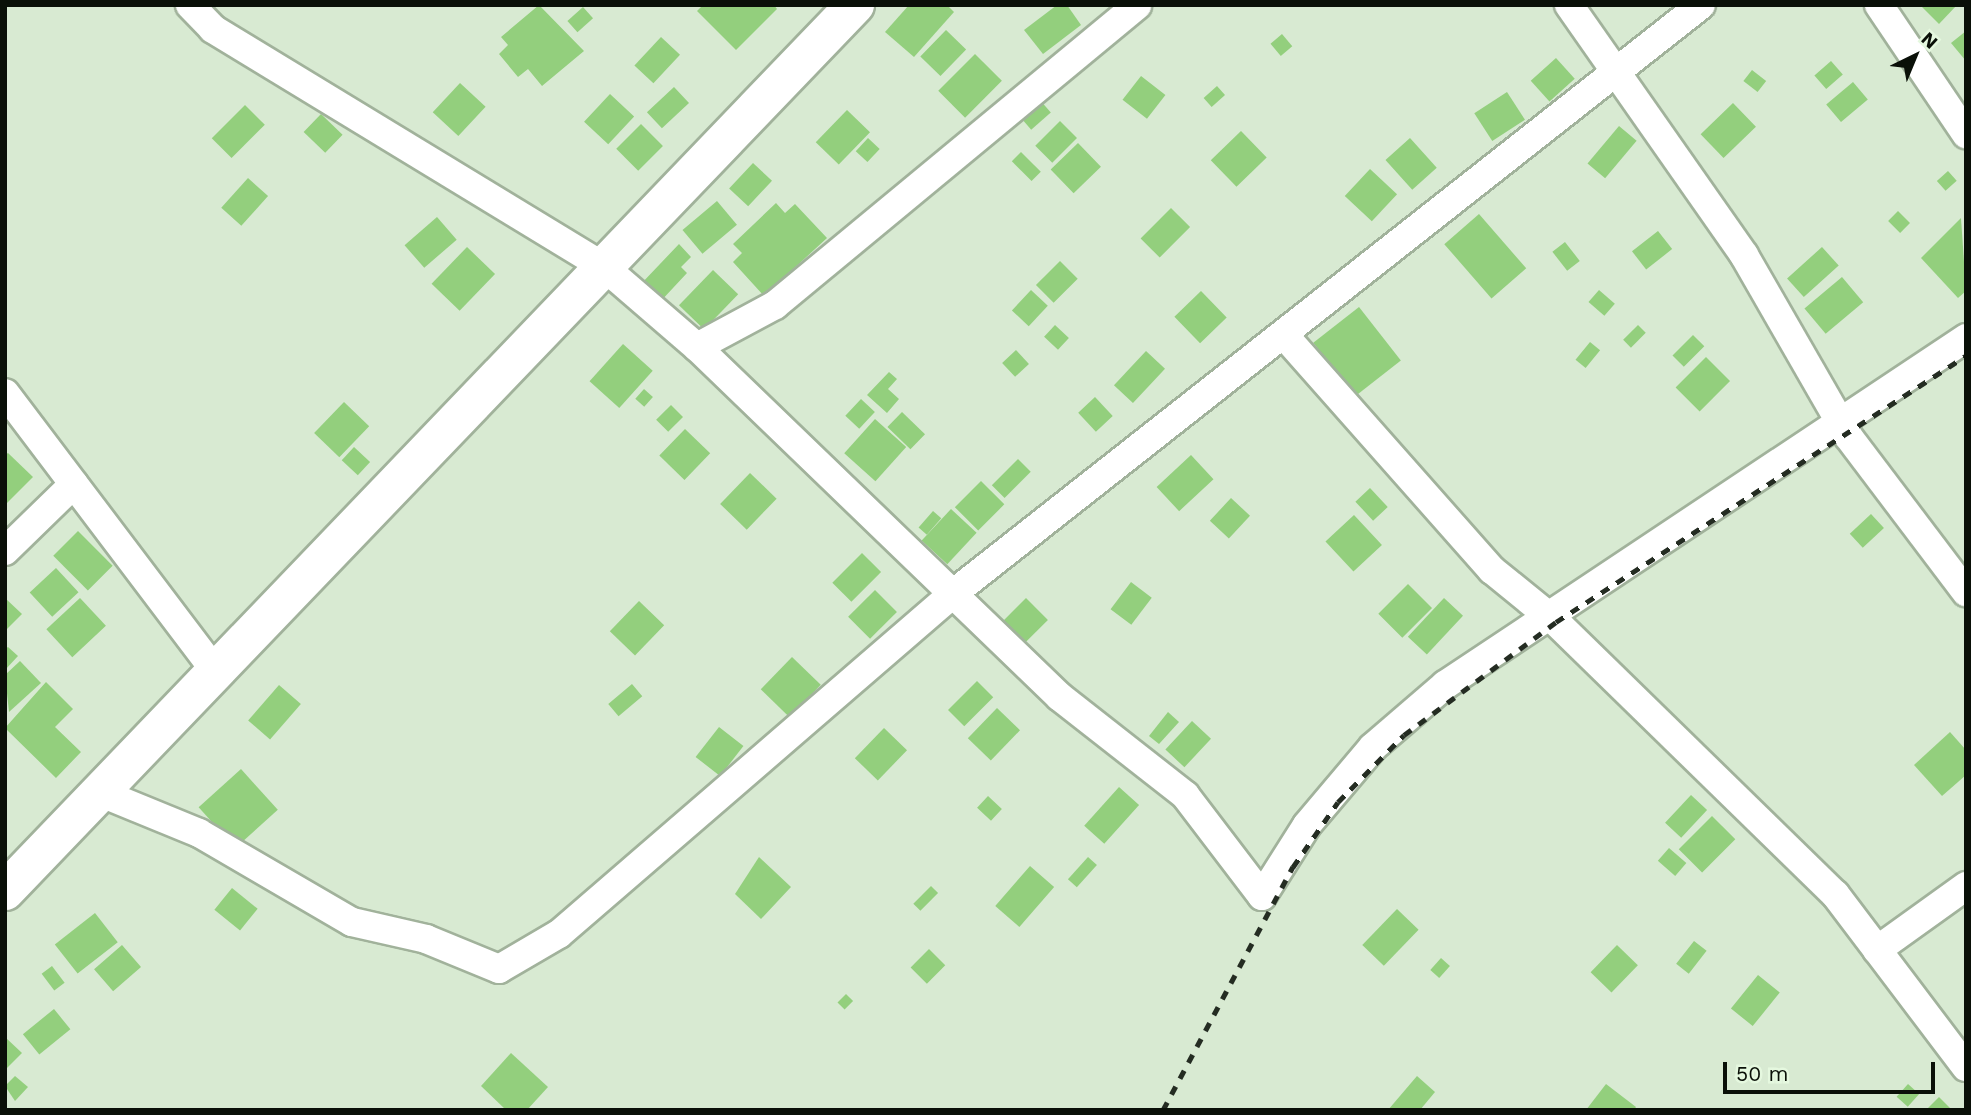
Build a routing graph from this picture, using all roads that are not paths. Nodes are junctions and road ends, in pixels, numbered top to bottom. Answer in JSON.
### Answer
{"nodes":[{"id":1,"x":190,"y":5,"type":"edge"},
{"id":2,"x":855,"y":5,"type":"edge"},
{"id":3,"x":1137,"y":5,"type":"edge"},
{"id":4,"x":1569,"y":5,"type":"edge"},
{"id":5,"x":1701,"y":5,"type":"edge"},
{"id":6,"x":1879,"y":5,"type":"edge"},
{"id":7,"x":1614,"y":69,"type":"junction"},
{"id":8,"x":1966,"y":134,"type":"edge"},
{"id":9,"x":603,"y":266,"type":"junction"},
{"id":10,"x":1284,"y":335,"type":"junction"},
{"id":11,"x":1966,"y":338,"type":"edge"},
{"id":12,"x":697,"y":347,"type":"junction"},
{"id":13,"x":5,"y":393,"type":"edge"},
{"id":14,"x":1840,"y":423,"type":"junction"},
{"id":15,"x":74,"y":484,"type":"junction"},
{"id":16,"x":5,"y":551,"type":"edge"},
{"id":17,"x":1966,"y":592,"type":"edge"},
{"id":18,"x":956,"y":593,"type":"junction"},
{"id":19,"x":1549,"y":616,"type":"junction"},
{"id":20,"x":214,"y":669,"type":"junction"},
{"id":21,"x":99,"y":792,"type":"junction"},
{"id":22,"x":1966,"y":886,"type":"edge"},
{"id":23,"x":5,"y":891,"type":"edge"},
{"id":24,"x":1877,"y":950,"type":"junction"},
{"id":25,"x":1966,"y":1068,"type":"edge"}],
"edges":[{"from":1,"to":9,"type":"street"},
{"from":2,"to":9,"type":"main road"},
{"from":3,"to":12,"type":"street"},
{"from":4,"to":7,"type":"street"},
{"from":5,"to":7,"type":"street"},
{"from":6,"to":8,"type":"street"},
{"from":7,"to":10,"type":"street"},
{"from":7,"to":14,"type":"street"},
{"from":9,"to":12,"type":"street"},
{"from":9,"to":20,"type":"main road"},
{"from":10,"to":18,"type":"street"},
{"from":10,"to":19,"type":"street"},
{"from":11,"to":14,"type":"street"},
{"from":12,"to":18,"type":"street"},
{"from":13,"to":15,"type":"street"},
{"from":14,"to":17,"type":"street"},
{"from":14,"to":19,"type":"street"},
{"from":15,"to":16,"type":"street"},
{"from":15,"to":20,"type":"street"},
{"from":18,"to":19,"type":"street"},
{"from":18,"to":21,"type":"street"},
{"from":19,"to":24,"type":"street"},
{"from":20,"to":21,"type":"main road"},
{"from":21,"to":23,"type":"main road"},
{"from":22,"to":24,"type":"street"},
{"from":24,"to":25,"type":"street"}]}
